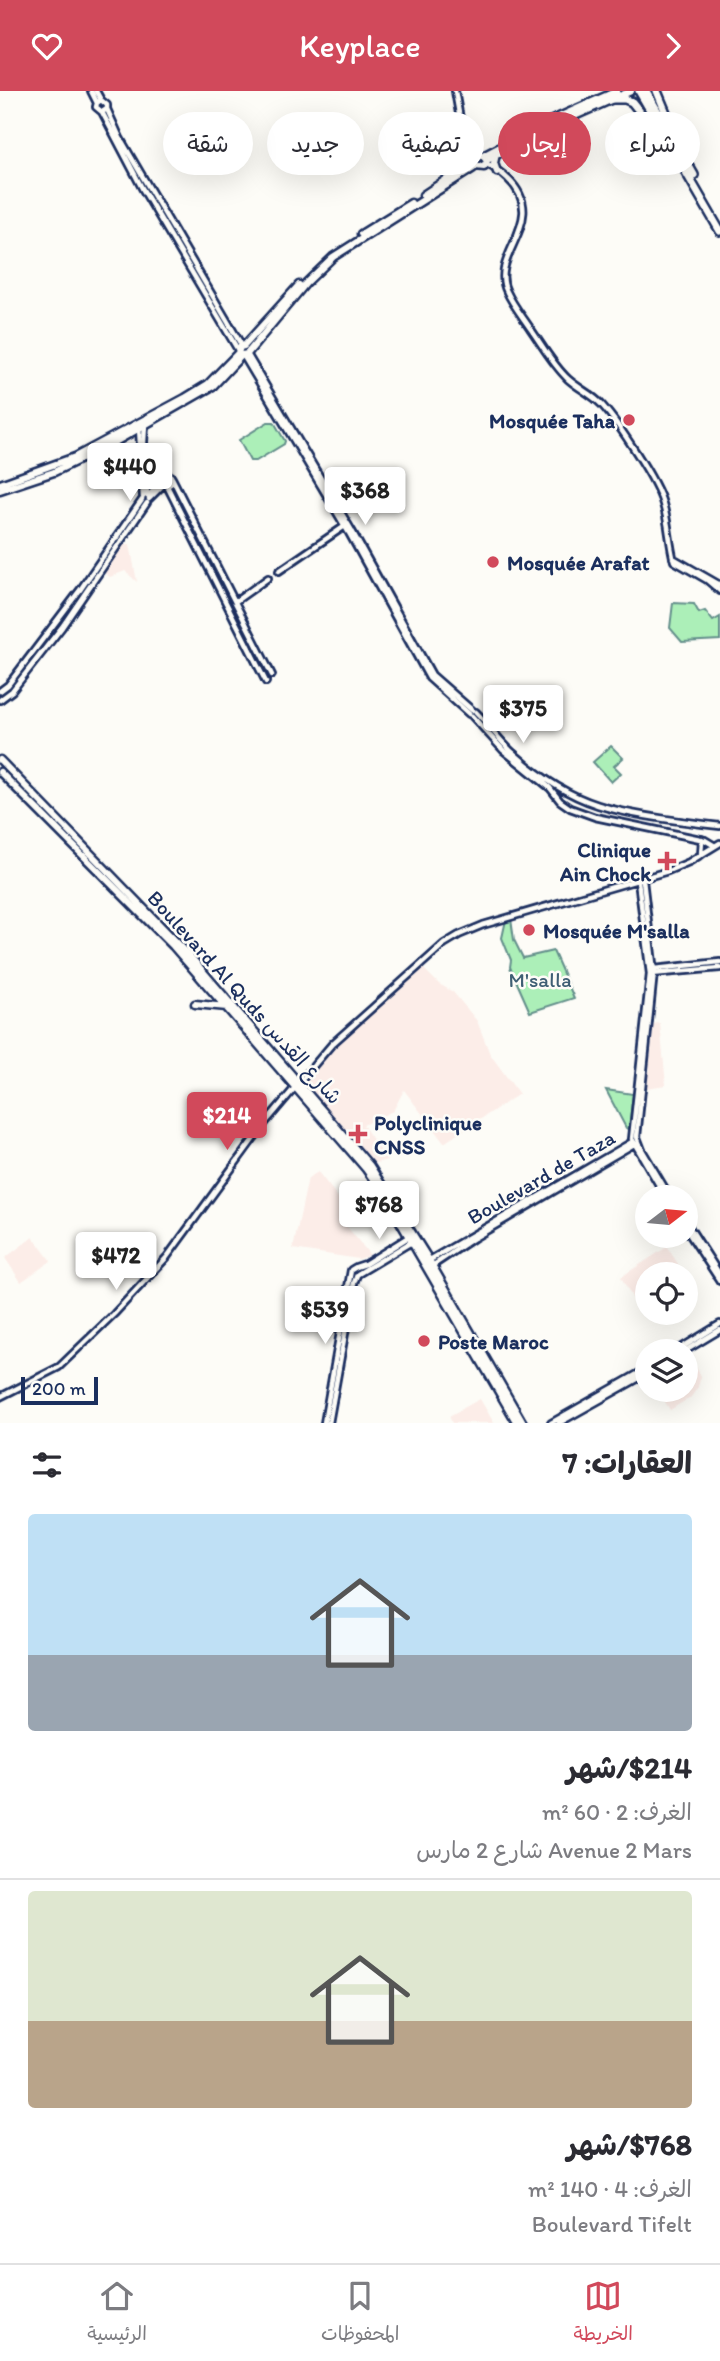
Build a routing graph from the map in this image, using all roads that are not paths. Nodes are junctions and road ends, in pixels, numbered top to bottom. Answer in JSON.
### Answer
{"nodes":[{"id":1,"x":94,"y":91,"type":"edge"},
{"id":2,"x":455,"y":91,"type":"edge"},
{"id":3,"x":639,"y":91,"type":"edge"},
{"id":4,"x":646,"y":91,"type":"edge"},
{"id":5,"x":657,"y":91,"type":"edge"},
{"id":6,"x":629,"y":92,"type":"edge"},
{"id":7,"x":616,"y":93,"type":"edge"},
{"id":8,"x":99,"y":102,"type":"junction"},
{"id":9,"x":632,"y":102,"type":"junction"},
{"id":10,"x":104,"y":110,"type":"junction"},
{"id":11,"x":458,"y":112,"type":"edge"},
{"id":12,"x":640,"y":112,"type":"edge"},
{"id":13,"x":651,"y":112,"type":"edge"},
{"id":14,"x":658,"y":112,"type":"edge"},
{"id":15,"x":666,"y":112,"type":"edge"},
{"id":16,"x":496,"y":154,"type":"junction"},
{"id":17,"x":484,"y":159,"type":"edge"},
{"id":18,"x":484,"y":160,"type":"edge"},
{"id":19,"x":484,"y":163,"type":"edge"},
{"id":20,"x":497,"y":171,"type":"junction"},
{"id":21,"x":459,"y":175,"type":"edge"},
{"id":22,"x":687,"y":175,"type":"edge"},
{"id":23,"x":693,"y":175,"type":"edge"},
{"id":24,"x":720,"y":221,"type":"edge"},
{"id":25,"x":720,"y":231,"type":"edge"},
{"id":26,"x":243,"y":351,"type":"junction"},
{"id":27,"x":141,"y":424,"type":"junction"},
{"id":28,"x":172,"y":478,"type":"junction"},
{"id":29,"x":146,"y":480,"type":"junction"},
{"id":30,"x":164,"y":483,"type":"junction"},
{"id":31,"x":0,"y":484,"type":"edge"},
{"id":32,"x":156,"y":487,"type":"junction"},
{"id":33,"x":0,"y":490,"type":"edge"},
{"id":34,"x":146,"y":499,"type":"junction"},
{"id":35,"x":345,"y":526,"type":"junction"},
{"id":36,"x":673,"y":558,"type":"junction"},
{"id":37,"x":279,"y":571,"type":"dead end"},
{"id":38,"x":268,"y":578,"type":"dead end"},
{"id":39,"x":720,"y":585,"type":"edge"},
{"id":40,"x":720,"y":591,"type":"edge"},
{"id":41,"x":236,"y":601,"type":"junction"},
{"id":42,"x":272,"y":675,"type":"dead end"},
{"id":43,"x":266,"y":682,"type":"dead end"},
{"id":44,"x":0,"y":691,"type":"edge"},
{"id":45,"x":0,"y":700,"type":"edge"},
{"id":46,"x":472,"y":713,"type":"junction"},
{"id":47,"x":0,"y":760,"type":"edge"},
{"id":48,"x":0,"y":772,"type":"edge"},
{"id":49,"x":720,"y":826,"type":"edge"},
{"id":50,"x":702,"y":839,"type":"junction"},
{"id":51,"x":718,"y":845,"type":"edge"},
{"id":52,"x":701,"y":855,"type":"junction"},
{"id":53,"x":641,"y":880,"type":"junction"},
{"id":54,"x":720,"y":962,"type":"edge"},
{"id":55,"x":720,"y":968,"type":"edge"},
{"id":56,"x":652,"y":972,"type":"junction"},
{"id":57,"x":195,"y":1004,"type":"dead end"},
{"id":58,"x":227,"y":1007,"type":"junction"},
{"id":59,"x":298,"y":1085,"type":"junction"},
{"id":60,"x":635,"y":1142,"type":"junction"},
{"id":61,"x":661,"y":1185,"type":"edge"},
{"id":62,"x":413,"y":1238,"type":"junction"},
{"id":63,"x":698,"y":1241,"type":"edge"},
{"id":64,"x":698,"y":1247,"type":"edge"},
{"id":65,"x":429,"y":1265,"type":"junction"},
{"id":66,"x":356,"y":1274,"type":"junction"},
{"id":67,"x":720,"y":1275,"type":"edge"},
{"id":68,"x":720,"y":1281,"type":"edge"},
{"id":69,"x":720,"y":1324,"type":"edge"},
{"id":70,"x":720,"y":1330,"type":"edge"},
{"id":71,"x":696,"y":1339,"type":"edge"},
{"id":72,"x":698,"y":1343,"type":"edge"},
{"id":73,"x":635,"y":1377,"type":"edge"},
{"id":74,"x":0,"y":1397,"type":"edge"},
{"id":75,"x":600,"y":1397,"type":"junction"},
{"id":76,"x":327,"y":1423,"type":"edge"},
{"id":77,"x":517,"y":1423,"type":"edge"},
{"id":78,"x":523,"y":1423,"type":"edge"},
{"id":79,"x":551,"y":1423,"type":"edge"},
{"id":80,"x":559,"y":1423,"type":"edge"}],
"edges":[{"from":1,"to":8,"type":"street"},
{"from":2,"to":11,"type":"street"},
{"from":3,"to":13,"type":"highway"},
{"from":4,"to":14,"type":"highway"},
{"from":5,"to":15,"type":"highway"},
{"from":6,"to":7,"type":"main road"},
{"from":6,"to":9,"type":"highway"},
{"from":7,"to":9,"type":"highway"},
{"from":7,"to":16,"type":"main road"},
{"from":7,"to":17,"type":"main road"},
{"from":8,"to":10,"type":"street"},
{"from":8,"to":10,"type":"street"},
{"from":9,"to":12,"type":"highway"},
{"from":10,"to":26,"type":"street"},
{"from":16,"to":18,"type":"main road"},
{"from":16,"to":20,"type":"main road"},
{"from":19,"to":20,"type":"street"},
{"from":20,"to":36,"type":"street"},
{"from":21,"to":26,"type":"main road"},
{"from":22,"to":25,"type":"highway"},
{"from":23,"to":24,"type":"highway"},
{"from":26,"to":27,"type":"main road"},
{"from":26,"to":35,"type":"street"},
{"from":26,"to":46,"type":"street"},
{"from":27,"to":29,"type":"street"},
{"from":27,"to":31,"type":"main road"},
{"from":27,"to":33,"type":"main road"},
{"from":27,"to":34,"type":"street"},
{"from":28,"to":30,"type":"street"},
{"from":28,"to":30,"type":"street"},
{"from":28,"to":41,"type":"street"},
{"from":29,"to":32,"type":"street"},
{"from":29,"to":34,"type":"street"},
{"from":30,"to":32,"type":"street"},
{"from":30,"to":34,"type":"street"},
{"from":30,"to":43,"type":"street"},
{"from":32,"to":34,"type":"street"},
{"from":34,"to":44,"type":"street"},
{"from":34,"to":45,"type":"street"},
{"from":35,"to":37,"type":"street"},
{"from":35,"to":46,"type":"street"},
{"from":36,"to":39,"type":"street"},
{"from":36,"to":40,"type":"street"},
{"from":38,"to":41,"type":"street"},
{"from":41,"to":42,"type":"street"},
{"from":46,"to":49,"type":"street"},
{"from":46,"to":50,"type":"street"},
{"from":47,"to":59,"type":"main road","name":"Boulevard Al Quds شارع القدس"},
{"from":48,"to":58,"type":"main road","name":"Boulevard Al Quds شارع القدس"},
{"from":50,"to":51,"type":"street"},
{"from":50,"to":52,"type":"street"},
{"from":51,"to":52,"type":"street"},
{"from":52,"to":53,"type":"street"},
{"from":53,"to":56,"type":"street"},
{"from":53,"to":59,"type":"street"},
{"from":54,"to":56,"type":"street"},
{"from":55,"to":56,"type":"street"},
{"from":56,"to":60,"type":"street"},
{"from":57,"to":58,"type":"main road"},
{"from":58,"to":59,"type":"main road","name":"Boulevard Al Quds شارع القدس"},
{"from":59,"to":62,"type":"main road","name":"Boulevard Al Quds شارع القدس"},
{"from":59,"to":74,"type":"street"},
{"from":60,"to":61,"type":"street"},
{"from":60,"to":65,"type":"street","name":"Boulevard de Taza"},
{"from":62,"to":65,"type":"main road","name":"Boulevard Al Quds شارع القدس"},
{"from":62,"to":66,"type":"street"},
{"from":62,"to":66,"type":"street"},
{"from":63,"to":67,"type":"street"},
{"from":64,"to":68,"type":"street"},
{"from":65,"to":77,"type":"main road","name":"Boulevard Al Quds شارع القدس"},
{"from":65,"to":78,"type":"main road","name":"Boulevard Al Quds شارع القدس"},
{"from":66,"to":76,"type":"street"},
{"from":69,"to":71,"type":"street"},
{"from":70,"to":72,"type":"street"},
{"from":73,"to":75,"type":"street"},
{"from":75,"to":79,"type":"street"},
{"from":75,"to":80,"type":"street"}]}
